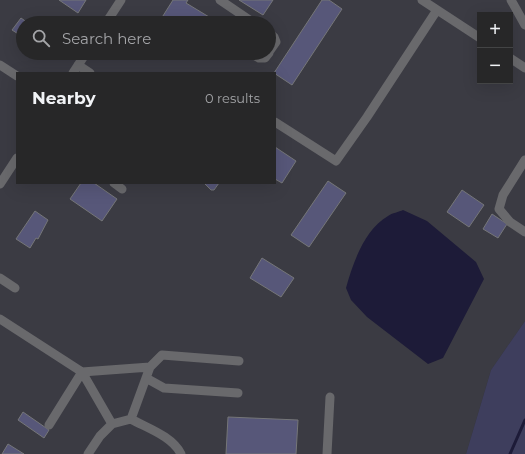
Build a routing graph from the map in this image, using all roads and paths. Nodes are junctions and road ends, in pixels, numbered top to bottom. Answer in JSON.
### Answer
{"nodes":[{"id":1,"x":121,"y":0,"type":"edge"},
{"id":2,"x":220,"y":0,"type":"edge"},
{"id":3,"x":422,"y":0,"type":"edge"},
{"id":4,"x":511,"y":0,"type":"edge"},
{"id":5,"x":437,"y":10,"type":"junction"},
{"id":6,"x":111,"y":16,"type":"edge"},
{"id":7,"x":244,"y":16,"type":"edge"},
{"id":8,"x":525,"y":25,"type":"edge"},
{"id":9,"x":477,"y":36,"type":"edge"},
{"id":10,"x":81,"y":60,"type":"edge"},
{"id":11,"x":513,"y":60,"type":"edge"},
{"id":12,"x":0,"y":65,"type":"edge"},
{"id":13,"x":525,"y":68,"type":"edge"},
{"id":14,"x":75,"y":69,"type":"edge"},
{"id":15,"x":86,"y":72,"type":"edge"},
{"id":16,"x":16,"y":75,"type":"edge"},
{"id":17,"x":276,"y":123,"type":"edge"},
{"id":18,"x":16,"y":160,"type":"edge"},
{"id":19,"x":525,"y":160,"type":"edge"},
{"id":20,"x":0,"y":184,"type":"edge"},
{"id":21,"x":116,"y":184,"type":"edge"},
{"id":22,"x":122,"y":188,"type":"dead end"},
{"id":23,"x":525,"y":232,"type":"edge"},
{"id":24,"x":0,"y":278,"type":"edge"},
{"id":25,"x":15,"y":288,"type":"dead end"},
{"id":26,"x":0,"y":319,"type":"edge"},
{"id":27,"x":239,"y":361,"type":"dead end"},
{"id":28,"x":150,"y":366,"type":"junction"},
{"id":29,"x":82,"y":372,"type":"junction"},
{"id":30,"x":146,"y":378,"type":"junction"},
{"id":31,"x":238,"y":393,"type":"dead end"},
{"id":32,"x":330,"y":397,"type":"dead end"},
{"id":33,"x":131,"y":420,"type":"junction"},
{"id":34,"x":112,"y":424,"type":"junction"},
{"id":35,"x":49,"y":425,"type":"dead end"},
{"id":36,"x":88,"y":454,"type":"edge"},
{"id":37,"x":181,"y":454,"type":"edge"},
{"id":38,"x":327,"y":454,"type":"edge"}],
"edges":[{"from":1,"to":6,"type":"street"},
{"from":2,"to":7,"type":"street"},
{"from":3,"to":5,"type":"street"},
{"from":4,"to":8,"type":"street"},
{"from":5,"to":9,"type":"street"},
{"from":5,"to":17,"type":"street"},
{"from":10,"to":14,"type":"street"},
{"from":11,"to":13,"type":"street"},
{"from":12,"to":16,"type":"street"},
{"from":14,"to":15,"type":"street"},
{"from":18,"to":20,"type":"street"},
{"from":19,"to":23,"type":"street"},
{"from":21,"to":22,"type":"street"},
{"from":24,"to":25,"type":"street"},
{"from":26,"to":29,"type":"street"},
{"from":27,"to":28,"type":"street"},
{"from":28,"to":29,"type":"street"},
{"from":28,"to":30,"type":"street"},
{"from":29,"to":34,"type":"street"},
{"from":29,"to":35,"type":"street"},
{"from":30,"to":31,"type":"street"},
{"from":30,"to":33,"type":"street"},
{"from":32,"to":38,"type":"street"},
{"from":33,"to":34,"type":"street"},
{"from":33,"to":37,"type":"street"},
{"from":34,"to":36,"type":"street"}]}
